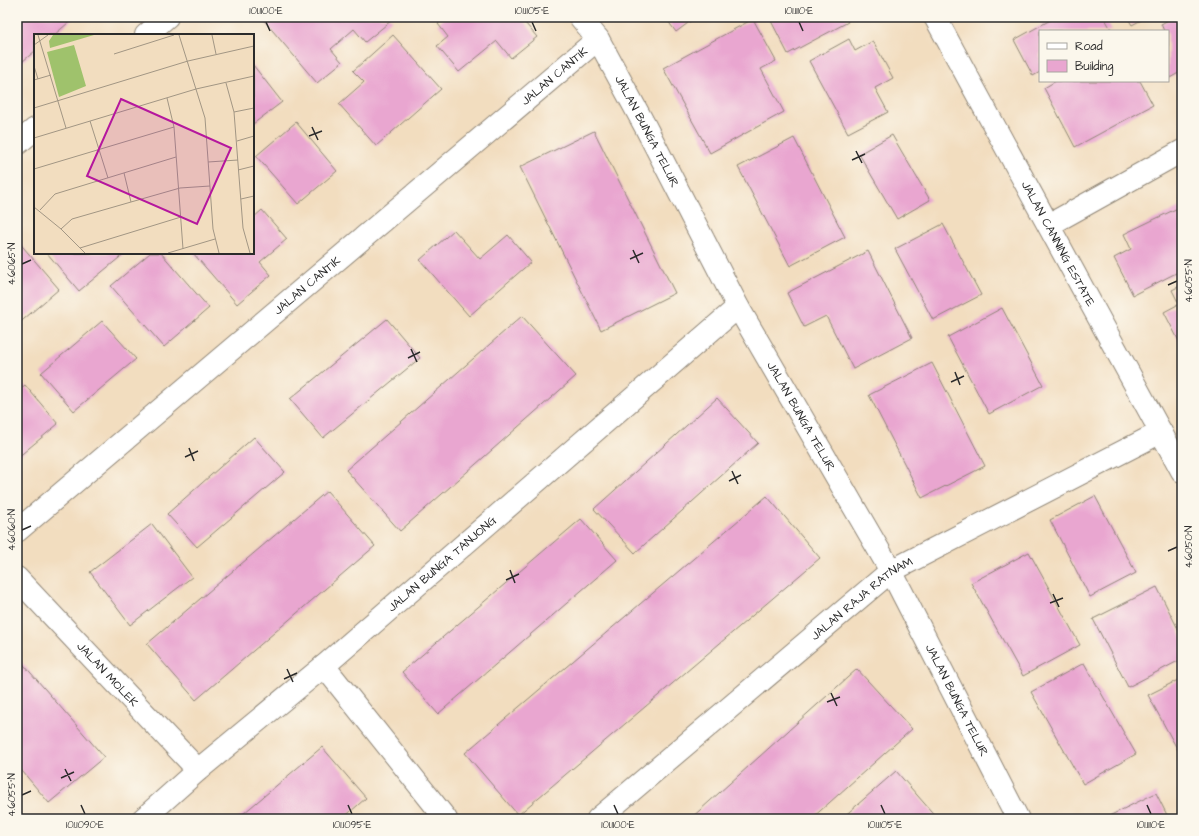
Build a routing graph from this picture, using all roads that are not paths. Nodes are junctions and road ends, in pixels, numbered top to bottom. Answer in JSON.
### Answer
{"nodes":[{"id":1,"x":167,"y":17,"type":"edge"},
{"id":2,"x":580,"y":17,"type":"edge"},
{"id":3,"x":935,"y":17,"type":"edge"},
{"id":4,"x":147,"y":34,"type":"edge"},
{"id":5,"x":598,"y":40,"type":"junction"},
{"id":6,"x":34,"y":130,"type":"edge"},
{"id":7,"x":17,"y":144,"type":"edge"},
{"id":8,"x":1182,"y":150,"type":"edge"},
{"id":9,"x":1049,"y":225,"type":"junction"},
{"id":10,"x":738,"y":307,"type":"junction"},
{"id":11,"x":1161,"y":432,"type":"junction"},
{"id":12,"x":1182,"y":471,"type":"edge"},
{"id":13,"x":17,"y":531,"type":"edge"},
{"id":14,"x":891,"y":571,"type":"junction"},
{"id":15,"x":17,"y":578,"type":"edge"},
{"id":16,"x":324,"y":666,"type":"junction"},
{"id":17,"x":198,"y":770,"type":"junction"},
{"id":18,"x":143,"y":819,"type":"edge"},
{"id":19,"x":446,"y":819,"type":"edge"},
{"id":20,"x":598,"y":819,"type":"edge"},
{"id":21,"x":1018,"y":819,"type":"edge"}],
"edges":[{"from":1,"to":4,"type":"street"},
{"from":2,"to":5,"type":"street","name":"JALAN BUNGA TELUR"},
{"from":3,"to":9,"type":"street","name":"JALAN CANNING ESTATE"},
{"from":5,"to":10,"type":"street","name":"JALAN BUNGA TELUR"},
{"from":5,"to":13,"type":"street","name":"JALAN CANTIK"},
{"from":6,"to":7,"type":"street"},
{"from":8,"to":9,"type":"street"},
{"from":9,"to":11,"type":"street","name":"JALAN CANNING ESTATE"},
{"from":10,"to":14,"type":"street","name":"JALAN BUNGA TELUR"},
{"from":10,"to":16,"type":"street","name":"JALAN BUNGA TANJONG"},
{"from":11,"to":12,"type":"street","name":"JALAN CANNING ESTATE"},
{"from":11,"to":14,"type":"street","name":"JALAN RAJA RATNAM"},
{"from":14,"to":20,"type":"street","name":"JALAN RAJA RATNAM"},
{"from":14,"to":21,"type":"street","name":"JALAN BUNGA TELUR"},
{"from":15,"to":17,"type":"street","name":"JALAN MOLEK"},
{"from":16,"to":17,"type":"street","name":"JALAN BUNGA TANJONG"},
{"from":16,"to":19,"type":"street"},
{"from":17,"to":18,"type":"street","name":"JALAN BUNGA TANJONG"}]}
